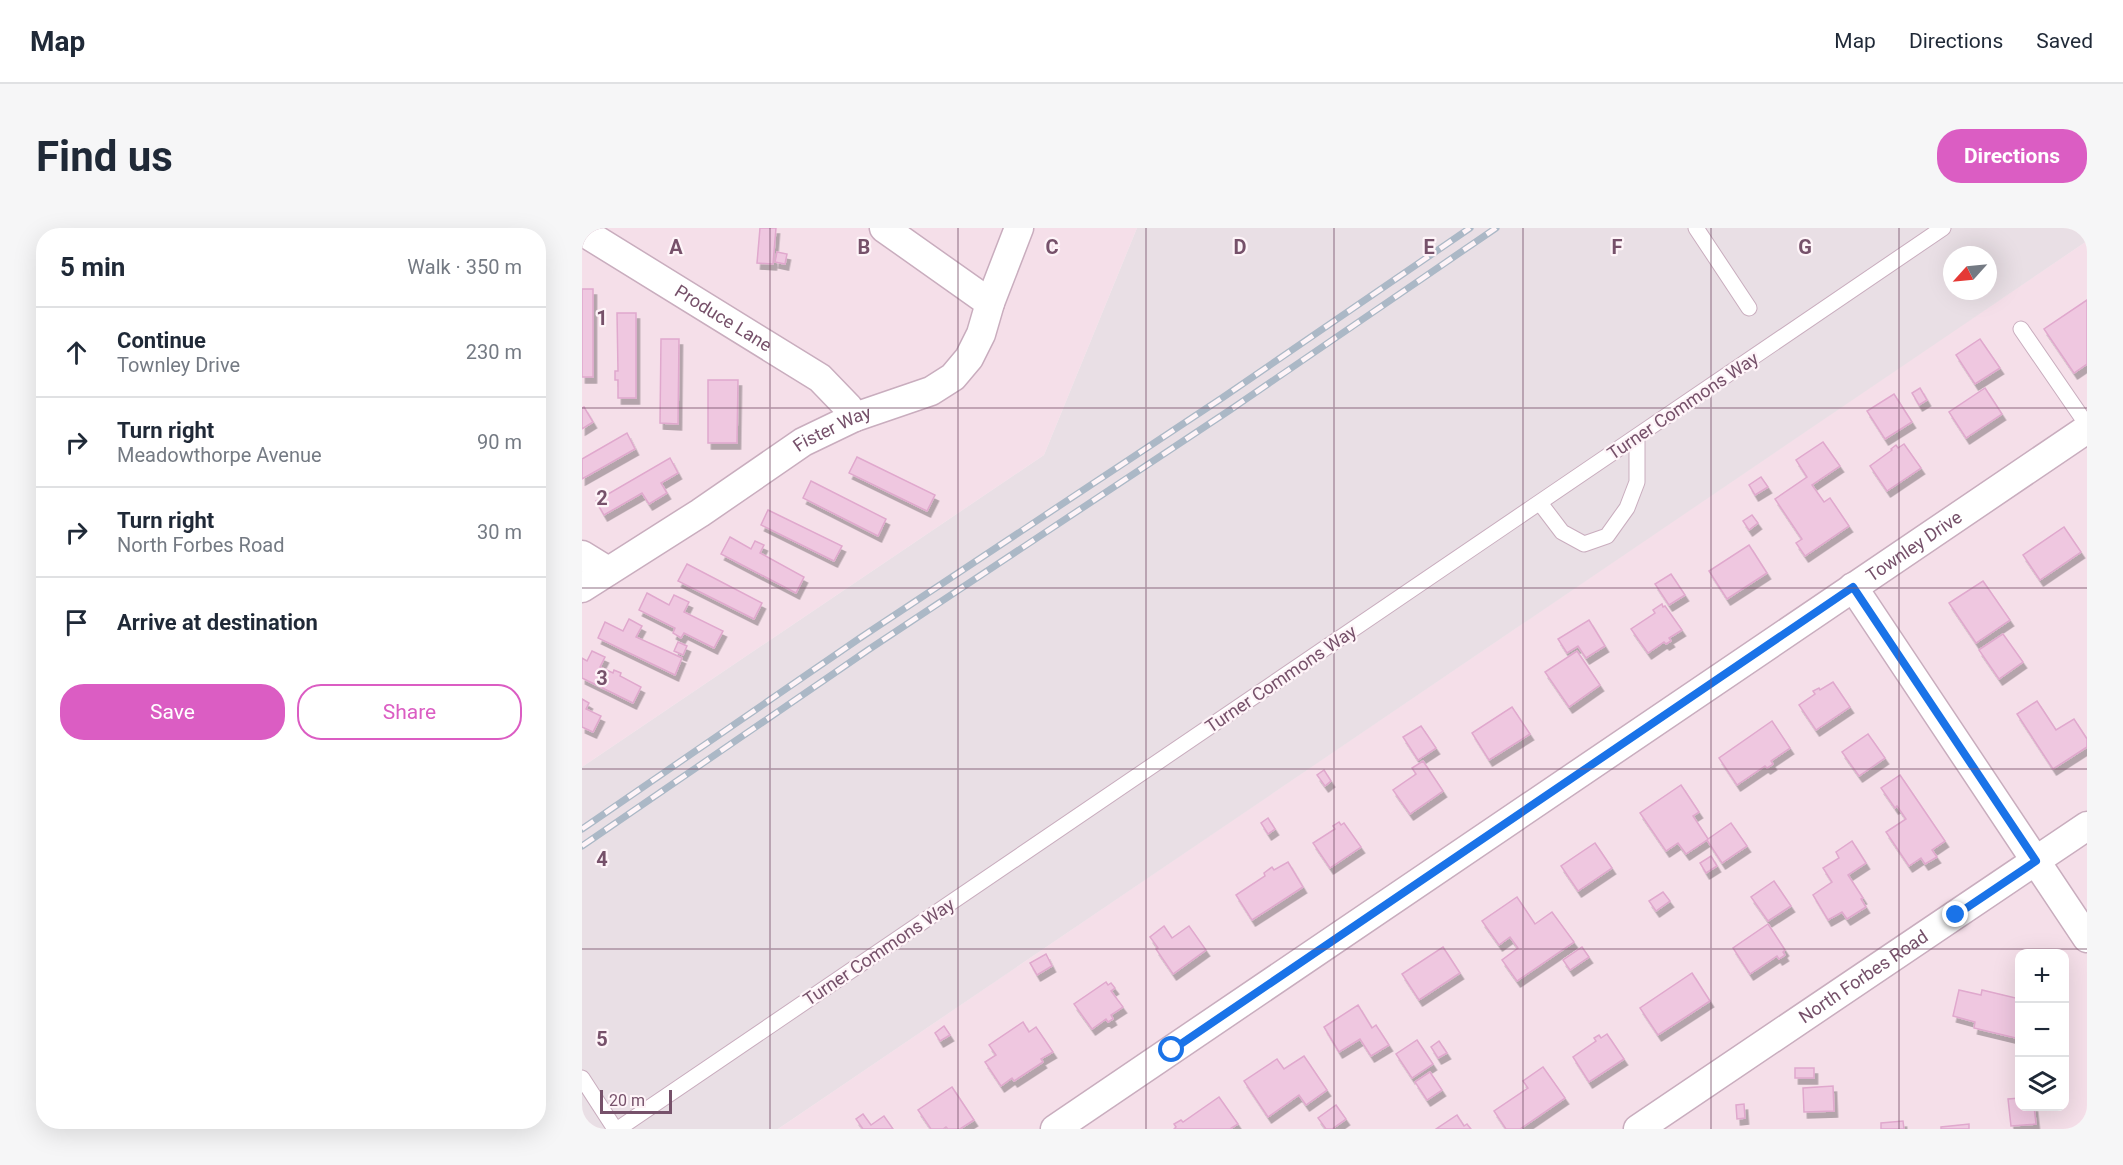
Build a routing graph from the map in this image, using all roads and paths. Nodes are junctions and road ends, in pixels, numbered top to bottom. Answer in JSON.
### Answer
{"nodes":[{"id":1,"x":884,"y":228,"type":"edge"},
{"id":2,"x":1019,"y":228,"type":"edge"},
{"id":3,"x":1696,"y":228,"type":"edge"},
{"id":4,"x":1943,"y":228,"type":"edge"},
{"id":5,"x":582,"y":231,"type":"edge"},
{"id":6,"x":990,"y":303,"type":"junction"},
{"id":7,"x":1749,"y":308,"type":"dead end"},
{"id":8,"x":2021,"y":329,"type":"dead end"},
{"id":9,"x":855,"y":417,"type":"junction"},
{"id":10,"x":2087,"y":427,"type":"edge"},
{"id":11,"x":1637,"y":438,"type":"junction"},
{"id":12,"x":1540,"y":503,"type":"junction"},
{"id":13,"x":582,"y":555,"type":"edge"},
{"id":14,"x":608,"y":571,"type":"junction"},
{"id":15,"x":1853,"y":587,"type":"junction"},
{"id":16,"x":582,"y":588,"type":"edge"},
{"id":17,"x":2087,"y":826,"type":"edge"},
{"id":18,"x":2036,"y":861,"type":"junction"},
{"id":19,"x":2087,"y":938,"type":"edge"},
{"id":20,"x":582,"y":1078,"type":"edge"},
{"id":21,"x":617,"y":1129,"type":"edge"},
{"id":22,"x":1055,"y":1129,"type":"edge"},
{"id":23,"x":1638,"y":1129,"type":"edge"}],
"edges":[{"from":1,"to":6,"type":"street"},
{"from":2,"to":6,"type":"street","name":"Fister Way"},
{"from":3,"to":7,"type":"lane"},
{"from":4,"to":11,"type":"lane","name":"Turner Commons Way"},
{"from":5,"to":9,"type":"street","name":"Produce Lane"},
{"from":6,"to":9,"type":"street","name":"Fister Way"},
{"from":8,"to":10,"type":"lane"},
{"from":9,"to":14,"type":"street","name":"Fister Way"},
{"from":10,"to":15,"type":"street","name":"Townley Drive"},
{"from":11,"to":12,"type":"lane","name":"Turner Commons Way"},
{"from":11,"to":12,"type":"lane"},
{"from":12,"to":21,"type":"lane","name":"Turner Commons Way"},
{"from":13,"to":14,"type":"street"},
{"from":14,"to":16,"type":"street","name":"Fister Way"},
{"from":15,"to":18,"type":"street"},
{"from":15,"to":22,"type":"street","name":"Townley Drive"},
{"from":17,"to":18,"type":"street","name":"North Forbes Road"},
{"from":18,"to":19,"type":"street"},
{"from":18,"to":23,"type":"street","name":"North Forbes Road"},
{"from":20,"to":21,"type":"lane"}]}
